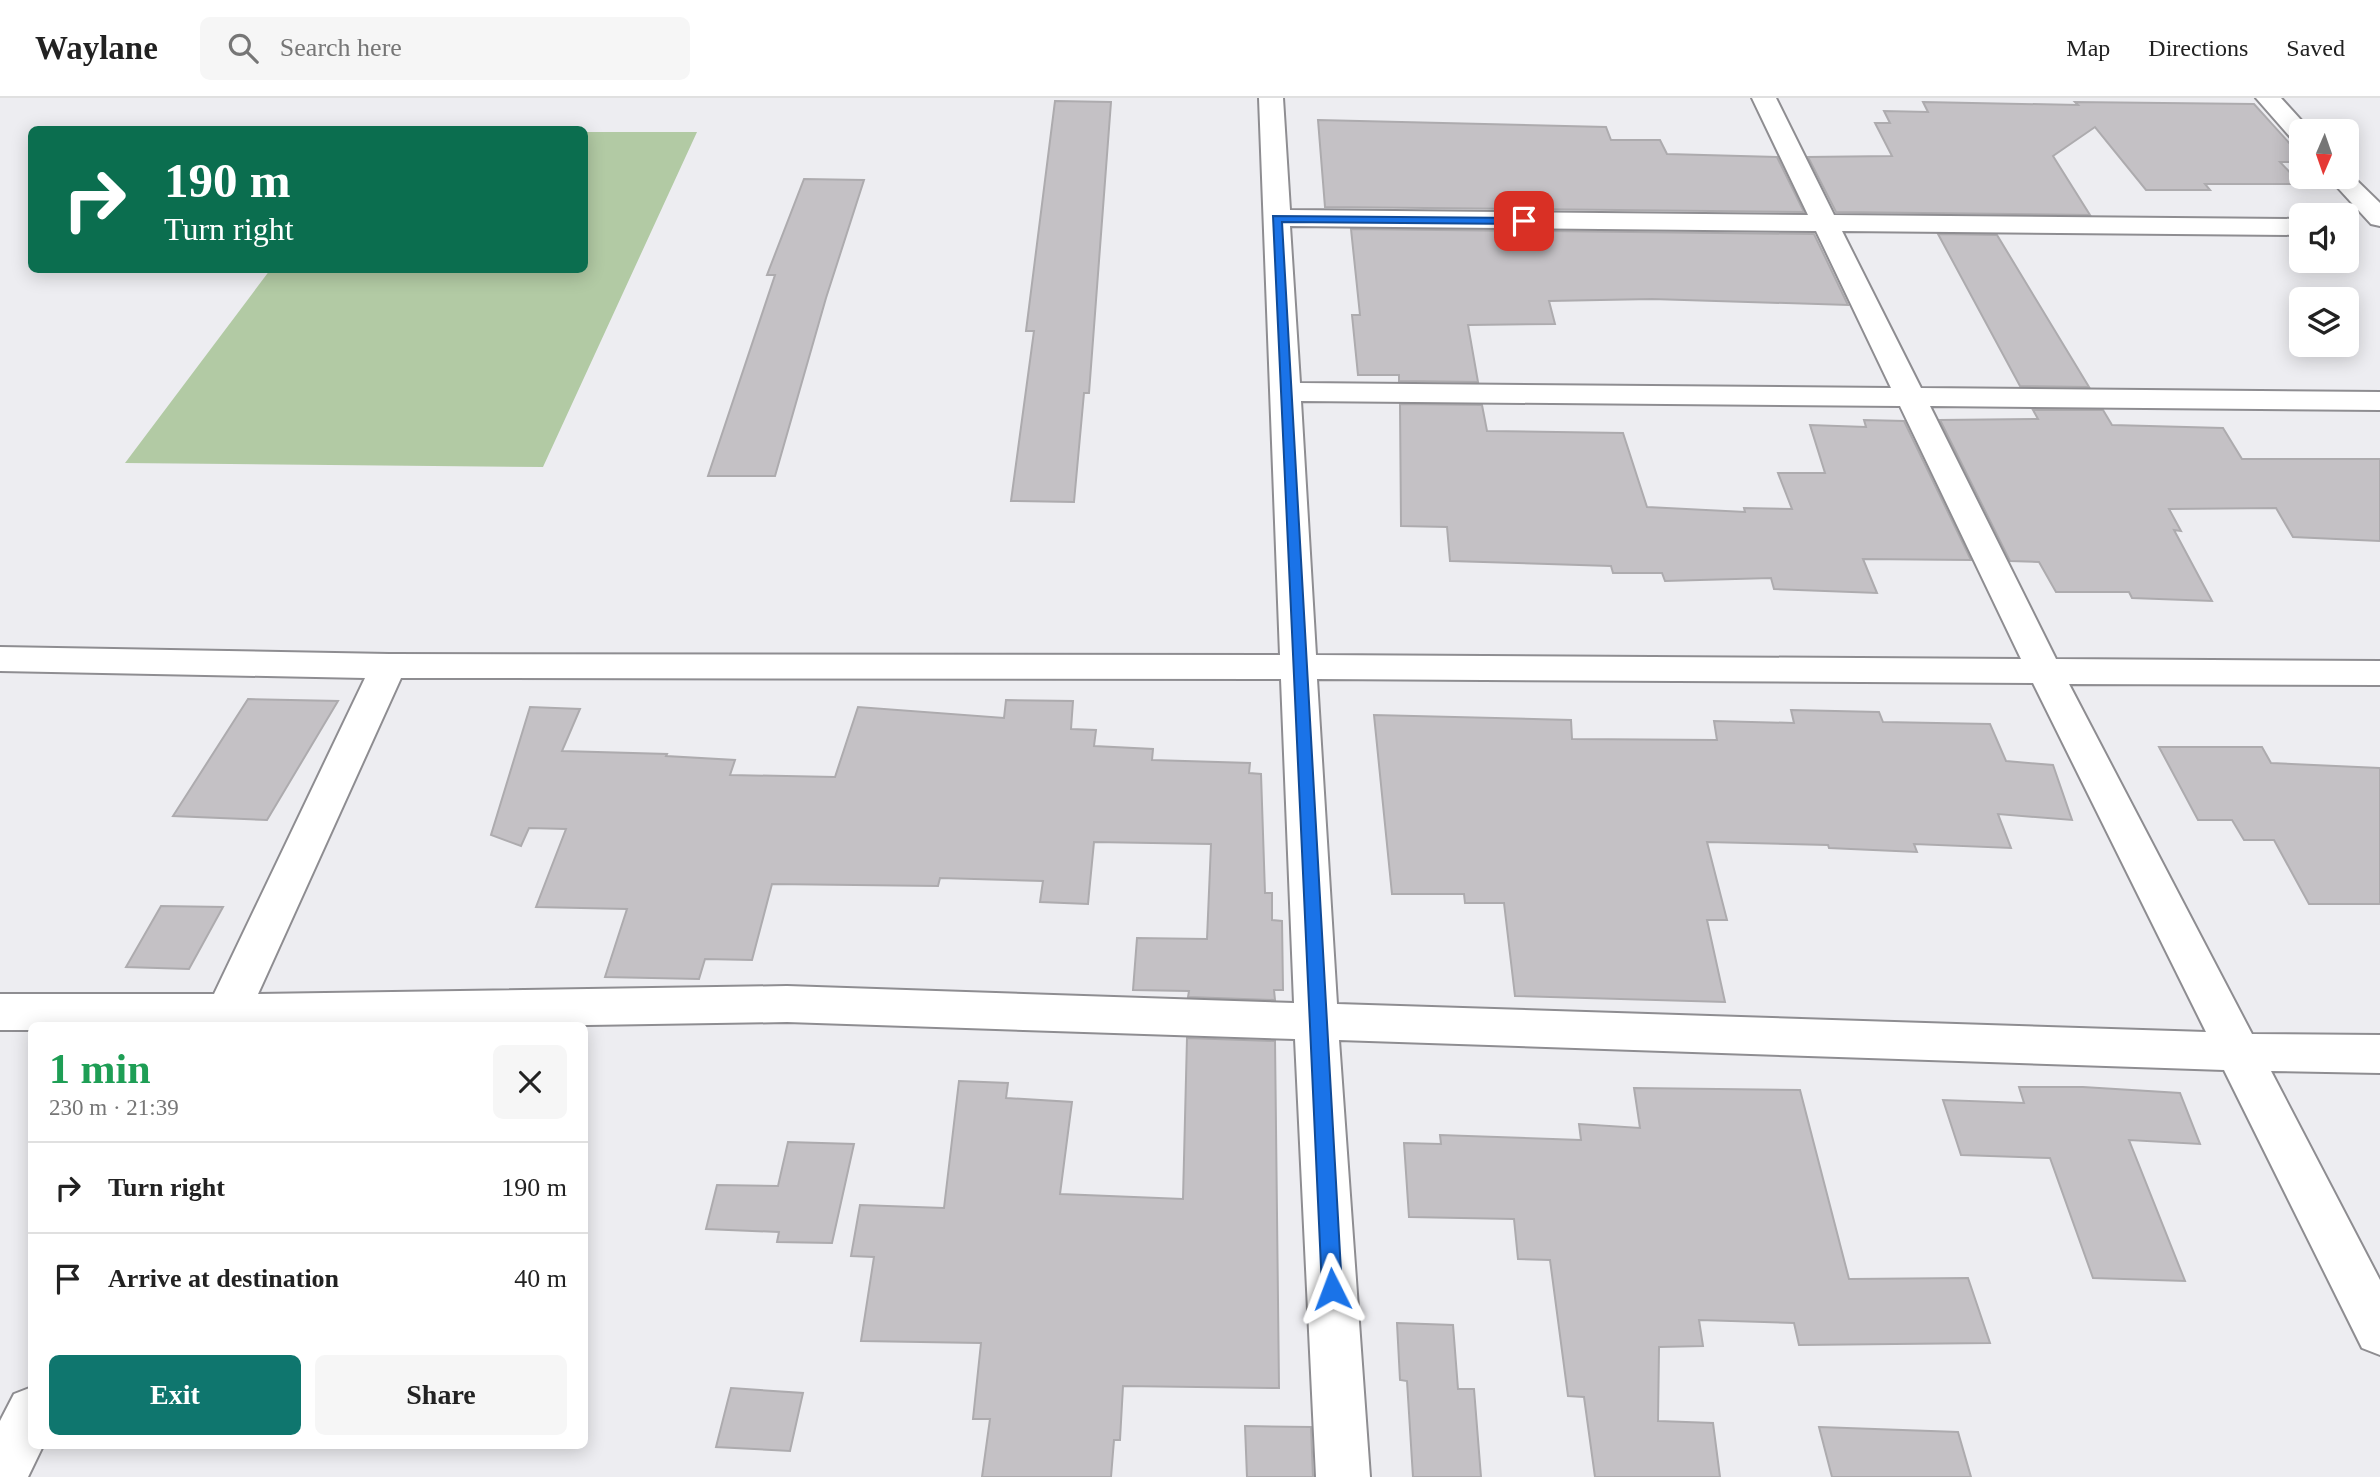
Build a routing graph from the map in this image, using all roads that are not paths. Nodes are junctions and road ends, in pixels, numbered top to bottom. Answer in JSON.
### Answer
{"nodes":[{"id":1,"x":1271,"y":98,"type":"edge"},
{"id":2,"x":1764,"y":98,"type":"edge"},
{"id":3,"x":2268,"y":98,"type":"edge"},
{"id":4,"x":2289,"y":121,"type":"edge"},
{"id":5,"x":2349,"y":189,"type":"edge"},
{"id":6,"x":1277,"y":218,"type":"junction"},
{"id":7,"x":1826,"y":224,"type":"junction"},
{"id":8,"x":2373,"y":224,"type":"edge"},
{"id":9,"x":2289,"y":227,"type":"edge"},
{"id":10,"x":1285,"y":392,"type":"junction"},
{"id":11,"x":1912,"y":398,"type":"junction"},
{"id":12,"x":2380,"y":401,"type":"edge"},
{"id":13,"x":0,"y":659,"type":"edge"},
{"id":14,"x":389,"y":666,"type":"junction"},
{"id":15,"x":1298,"y":667,"type":"junction"},
{"id":16,"x":2045,"y":672,"type":"junction"},
{"id":17,"x":2380,"y":673,"type":"edge"},
{"id":18,"x":0,"y":1012,"type":"edge"},
{"id":19,"x":224,"y":1019,"type":"edge"},
{"id":20,"x":1316,"y":1020,"type":"junction"},
{"id":21,"x":2238,"y":1052,"type":"junction"},
{"id":22,"x":2380,"y":1054,"type":"edge"},
{"id":23,"x":2380,"y":1331,"type":"edge"},
{"id":24,"x":28,"y":1420,"type":"edge"},
{"id":25,"x":0,"y":1476,"type":"edge"},
{"id":26,"x":1343,"y":1477,"type":"edge"}],
"edges":[{"from":1,"to":6,"type":"street"},
{"from":2,"to":7,"type":"street"},
{"from":3,"to":4,"type":"street"},
{"from":5,"to":8,"type":"street"},
{"from":6,"to":7,"type":"street"},
{"from":6,"to":10,"type":"street"},
{"from":7,"to":9,"type":"street"},
{"from":7,"to":11,"type":"street"},
{"from":10,"to":11,"type":"street"},
{"from":10,"to":15,"type":"street"},
{"from":11,"to":12,"type":"street"},
{"from":11,"to":16,"type":"street"},
{"from":13,"to":14,"type":"street"},
{"from":14,"to":15,"type":"street"},
{"from":14,"to":19,"type":"street"},
{"from":15,"to":16,"type":"street"},
{"from":15,"to":20,"type":"street"},
{"from":16,"to":17,"type":"street"},
{"from":16,"to":21,"type":"street"},
{"from":18,"to":19,"type":"street"},
{"from":19,"to":20,"type":"street"},
{"from":20,"to":21,"type":"street"},
{"from":20,"to":26,"type":"street"},
{"from":21,"to":22,"type":"street"},
{"from":21,"to":23,"type":"street"},
{"from":24,"to":25,"type":"street"}]}
